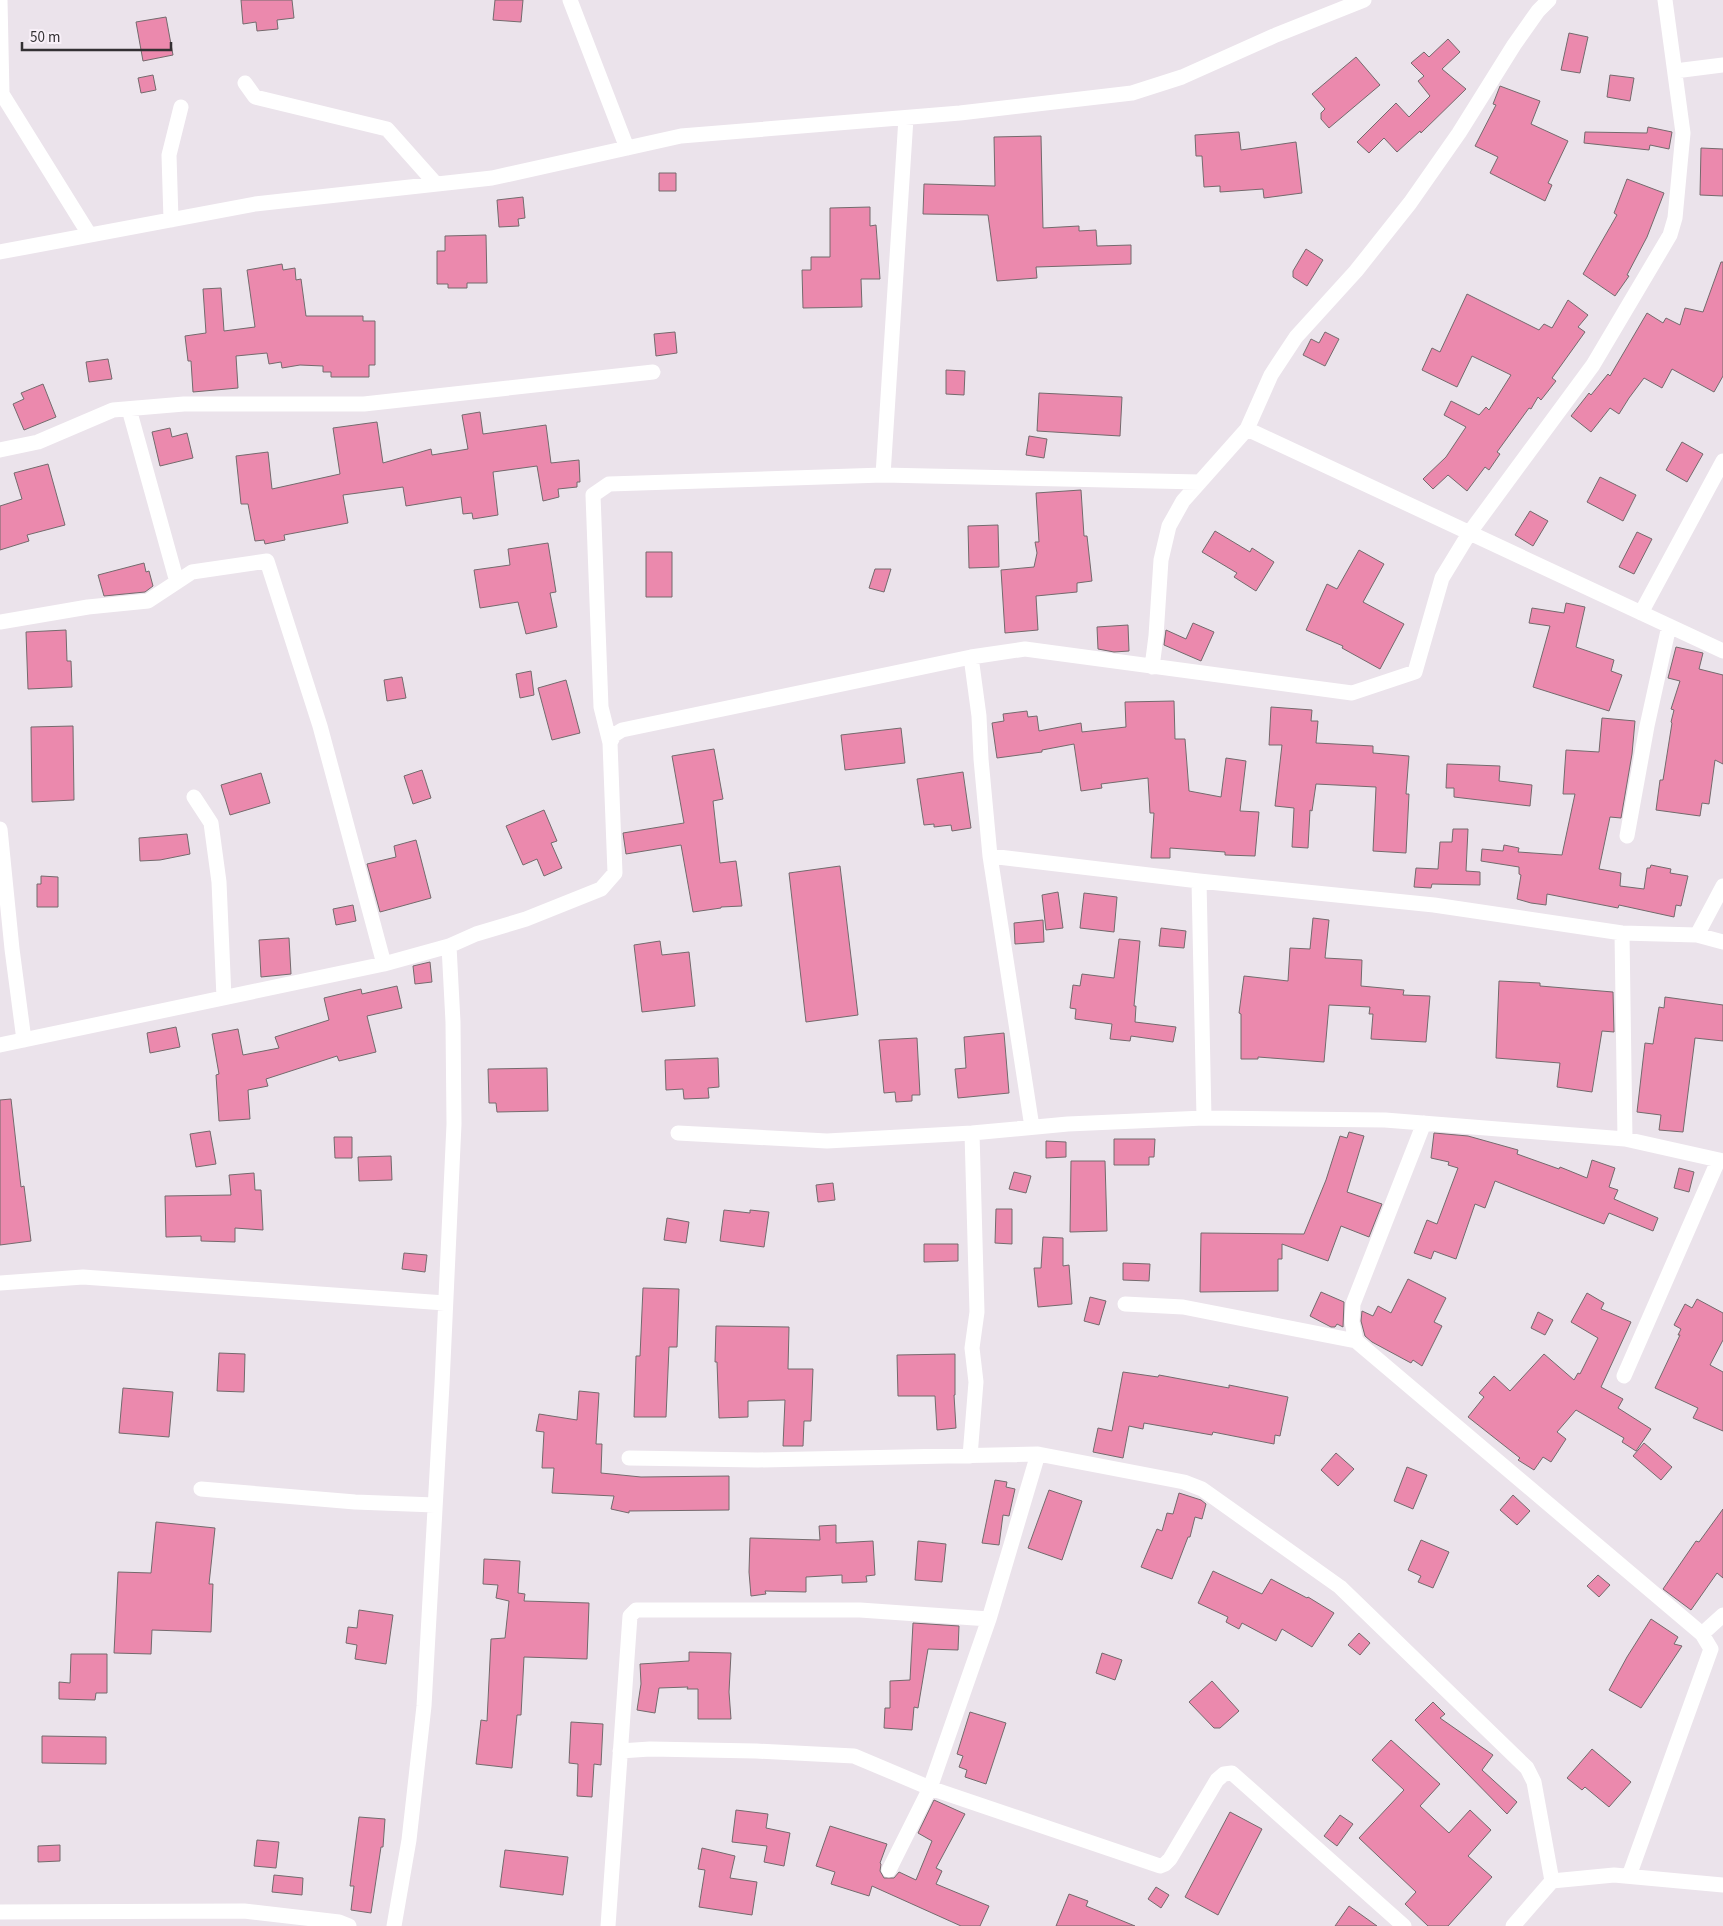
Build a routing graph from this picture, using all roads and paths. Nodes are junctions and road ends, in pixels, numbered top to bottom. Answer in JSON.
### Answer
{"nodes":[{"id":1,"x":0,"y":0,"type":"edge"},
{"id":2,"x":570,"y":0,"type":"edge"},
{"id":3,"x":1364,"y":0,"type":"edge"},
{"id":4,"x":1549,"y":0,"type":"edge"},
{"id":5,"x":1665,"y":0,"type":"edge"},
{"id":6,"x":1723,"y":65,"type":"edge"},
{"id":7,"x":1675,"y":71,"type":"junction"},
{"id":8,"x":245,"y":83,"type":"dead end"},
{"id":9,"x":181,"y":106,"type":"dead end"},
{"id":10,"x":906,"y":118,"type":"junction"},
{"id":11,"x":627,"y":148,"type":"junction"},
{"id":12,"x":436,"y":184,"type":"junction"},
{"id":13,"x":171,"y":220,"type":"junction"},
{"id":14,"x":89,"y":234,"type":"junction"},
{"id":15,"x":0,"y":252,"type":"edge"},
{"id":16,"x":653,"y":372,"type":"dead end"},
{"id":17,"x":129,"y":409,"type":"junction"},
{"id":18,"x":1247,"y":429,"type":"junction"},
{"id":19,"x":0,"y":450,"type":"edge"},
{"id":20,"x":1723,"y":462,"type":"edge"},
{"id":21,"x":883,"y":475,"type":"junction"},
{"id":22,"x":1200,"y":482,"type":"junction"},
{"id":23,"x":1470,"y":532,"type":"junction"},
{"id":24,"x":177,"y":582,"type":"junction"},
{"id":25,"x":1641,"y":612,"type":"junction"},
{"id":26,"x":0,"y":622,"type":"edge"},
{"id":27,"x":1669,"y":626,"type":"junction"},
{"id":28,"x":1723,"y":651,"type":"edge"},
{"id":29,"x":971,"y":657,"type":"junction"},
{"id":30,"x":1152,"y":667,"type":"junction"},
{"id":31,"x":610,"y":743,"type":"junction"},
{"id":32,"x":194,"y":797,"type":"dead end"},
{"id":33,"x":0,"y":829,"type":"edge"},
{"id":34,"x":1627,"y":836,"type":"dead end"},
{"id":35,"x":990,"y":856,"type":"junction"},
{"id":36,"x":1199,"y":881,"type":"junction"},
{"id":37,"x":1723,"y":886,"type":"edge"},
{"id":38,"x":1622,"y":933,"type":"junction"},
{"id":39,"x":1697,"y":935,"type":"junction"},
{"id":40,"x":1723,"y":942,"type":"edge"},
{"id":41,"x":449,"y":946,"type":"junction"},
{"id":42,"x":384,"y":964,"type":"junction"},
{"id":43,"x":224,"y":998,"type":"junction"},
{"id":44,"x":24,"y":1040,"type":"junction"},
{"id":45,"x":0,"y":1045,"type":"edge"},
{"id":46,"x":1204,"y":1118,"type":"junction"},
{"id":47,"x":1424,"y":1123,"type":"junction"},
{"id":48,"x":1032,"y":1127,"type":"junction"},
{"id":49,"x":678,"y":1133,"type":"dead end"},
{"id":50,"x":972,"y":1133,"type":"junction"},
{"id":51,"x":1624,"y":1139,"type":"junction"},
{"id":52,"x":1721,"y":1161,"type":"edge"},
{"id":53,"x":0,"y":1283,"type":"edge"},
{"id":54,"x":446,"y":1303,"type":"junction"},
{"id":55,"x":1124,"y":1304,"type":"dead end"},
{"id":56,"x":1356,"y":1341,"type":"junction"},
{"id":57,"x":1624,"y":1376,"type":"dead end"},
{"id":58,"x":1038,"y":1454,"type":"junction"},
{"id":59,"x":970,"y":1456,"type":"junction"},
{"id":60,"x":629,"y":1458,"type":"dead end"},
{"id":61,"x":202,"y":1489,"type":"dead end"},
{"id":62,"x":435,"y":1505,"type":"junction"},
{"id":63,"x":1723,"y":1615,"type":"edge"},
{"id":64,"x":989,"y":1619,"type":"junction"},
{"id":65,"x":1702,"y":1634,"type":"junction"},
{"id":66,"x":620,"y":1752,"type":"junction"},
{"id":67,"x":930,"y":1788,"type":"junction"},
{"id":68,"x":889,"y":1870,"type":"dead end"},
{"id":69,"x":1629,"y":1876,"type":"junction"},
{"id":70,"x":1552,"y":1881,"type":"junction"},
{"id":71,"x":1723,"y":1885,"type":"edge"},
{"id":72,"x":75,"y":1912,"type":"junction"},
{"id":73,"x":10,"y":1917,"type":"edge"},
{"id":74,"x":342,"y":1925,"type":"edge"},
{"id":75,"x":83,"y":1926,"type":"edge"},
{"id":76,"x":394,"y":1926,"type":"edge"},
{"id":77,"x":608,"y":1926,"type":"edge"},
{"id":78,"x":1404,"y":1926,"type":"edge"},
{"id":79,"x":1513,"y":1926,"type":"edge"}],
"edges":[{"from":1,"to":14,"type":"street"},
{"from":2,"to":11,"type":"street"},
{"from":3,"to":10,"type":"street"},
{"from":4,"to":18,"type":"street"},
{"from":5,"to":7,"type":"street"},
{"from":6,"to":7,"type":"street"},
{"from":7,"to":23,"type":"street"},
{"from":8,"to":12,"type":"street"},
{"from":9,"to":13,"type":"street"},
{"from":10,"to":11,"type":"street"},
{"from":10,"to":21,"type":"street"},
{"from":11,"to":12,"type":"street"},
{"from":12,"to":13,"type":"street"},
{"from":13,"to":14,"type":"street"},
{"from":14,"to":15,"type":"street"},
{"from":16,"to":17,"type":"street"},
{"from":17,"to":19,"type":"street"},
{"from":17,"to":24,"type":"street"},
{"from":18,"to":22,"type":"street"},
{"from":18,"to":23,"type":"street"},
{"from":20,"to":25,"type":"street"},
{"from":21,"to":22,"type":"street"},
{"from":21,"to":31,"type":"street"},
{"from":22,"to":30,"type":"street"},
{"from":23,"to":25,"type":"street"},
{"from":23,"to":30,"type":"street"},
{"from":24,"to":26,"type":"street"},
{"from":24,"to":42,"type":"street"},
{"from":25,"to":27,"type":"street"},
{"from":27,"to":28,"type":"street"},
{"from":27,"to":34,"type":"street"},
{"from":29,"to":30,"type":"street"},
{"from":29,"to":31,"type":"street"},
{"from":29,"to":35,"type":"street"},
{"from":31,"to":41,"type":"street"},
{"from":32,"to":43,"type":"street"},
{"from":33,"to":44,"type":"street"},
{"from":35,"to":36,"type":"street"},
{"from":35,"to":48,"type":"street"},
{"from":36,"to":38,"type":"street"},
{"from":36,"to":46,"type":"street"},
{"from":37,"to":39,"type":"street"},
{"from":38,"to":39,"type":"street"},
{"from":38,"to":51,"type":"street"},
{"from":39,"to":40,"type":"street"},
{"from":41,"to":42,"type":"street"},
{"from":41,"to":54,"type":"street"},
{"from":42,"to":43,"type":"street"},
{"from":43,"to":44,"type":"street"},
{"from":44,"to":45,"type":"street"},
{"from":46,"to":47,"type":"street"},
{"from":46,"to":48,"type":"street"},
{"from":47,"to":51,"type":"street"},
{"from":47,"to":56,"type":"street"},
{"from":48,"to":50,"type":"street"},
{"from":49,"to":50,"type":"street"},
{"from":50,"to":59,"type":"street"},
{"from":51,"to":52,"type":"street"},
{"from":52,"to":57,"type":"street"},
{"from":53,"to":54,"type":"street"},
{"from":54,"to":62,"type":"street"},
{"from":55,"to":56,"type":"street"},
{"from":56,"to":65,"type":"street"},
{"from":58,"to":59,"type":"street"},
{"from":58,"to":64,"type":"street"},
{"from":58,"to":70,"type":"street"},
{"from":59,"to":60,"type":"street"},
{"from":61,"to":62,"type":"street"},
{"from":62,"to":76,"type":"street"},
{"from":63,"to":65,"type":"street"},
{"from":64,"to":66,"type":"street"},
{"from":64,"to":67,"type":"street"},
{"from":65,"to":69,"type":"street"},
{"from":66,"to":67,"type":"street"},
{"from":66,"to":77,"type":"street"},
{"from":67,"to":68,"type":"street"},
{"from":67,"to":78,"type":"street"},
{"from":69,"to":70,"type":"street"},
{"from":69,"to":71,"type":"street"},
{"from":70,"to":79,"type":"street"},
{"from":72,"to":73,"type":"street"},
{"from":72,"to":74,"type":"street"},
{"from":72,"to":75,"type":"street"}]}
